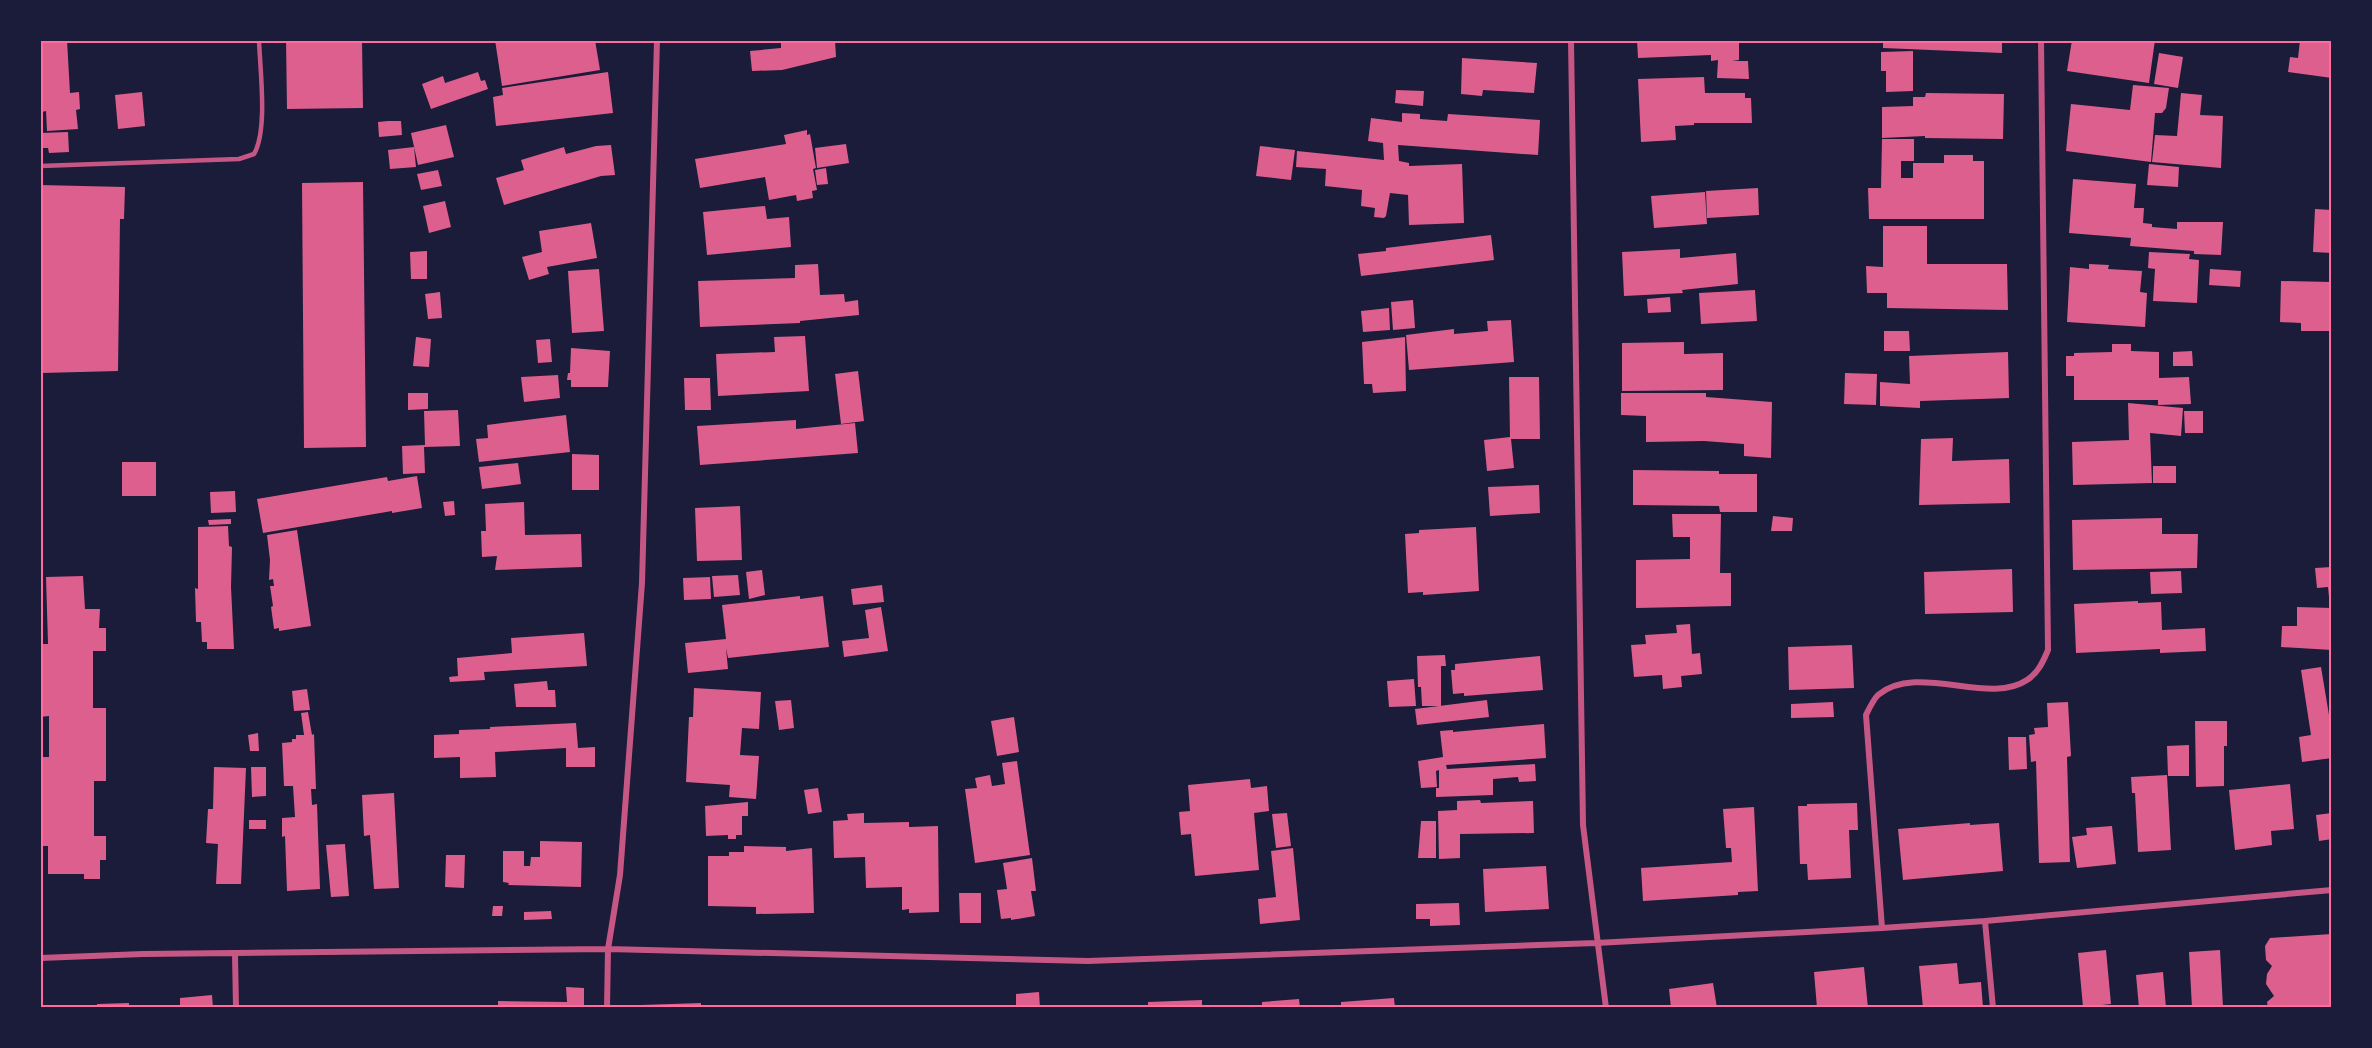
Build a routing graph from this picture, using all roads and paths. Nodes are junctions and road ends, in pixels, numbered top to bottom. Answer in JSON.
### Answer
{"nodes":[{"id":1,"x":260,"y":40,"type":"edge"},
{"id":2,"x":657,"y":40,"type":"edge"},
{"id":3,"x":1571,"y":40,"type":"edge"},
{"id":4,"x":2041,"y":40,"type":"edge"},
{"id":5,"x":40,"y":166,"type":"edge"},
{"id":6,"x":2331,"y":890,"type":"edge"},
{"id":7,"x":1984,"y":921,"type":"junction"},
{"id":8,"x":1882,"y":928,"type":"junction"},
{"id":9,"x":1596,"y":943,"type":"junction"},
{"id":10,"x":608,"y":949,"type":"junction"},
{"id":11,"x":235,"y":954,"type":"junction"},
{"id":12,"x":40,"y":957,"type":"edge"},
{"id":13,"x":236,"y":1008,"type":"edge"},
{"id":14,"x":607,"y":1008,"type":"edge"},
{"id":15,"x":1606,"y":1008,"type":"edge"},
{"id":16,"x":1993,"y":1008,"type":"edge"}],
"edges":[{"from":1,"to":5,"type":"lane"},
{"from":2,"to":10,"type":"street"},
{"from":3,"to":9,"type":"street"},
{"from":4,"to":8,"type":"street"},
{"from":6,"to":7,"type":"street"},
{"from":7,"to":8,"type":"street"},
{"from":7,"to":16,"type":"street"},
{"from":8,"to":9,"type":"street"},
{"from":9,"to":10,"type":"street"},
{"from":9,"to":15,"type":"street"},
{"from":10,"to":11,"type":"street"},
{"from":10,"to":14,"type":"street"},
{"from":11,"to":12,"type":"street"},
{"from":11,"to":13,"type":"street"}]}
